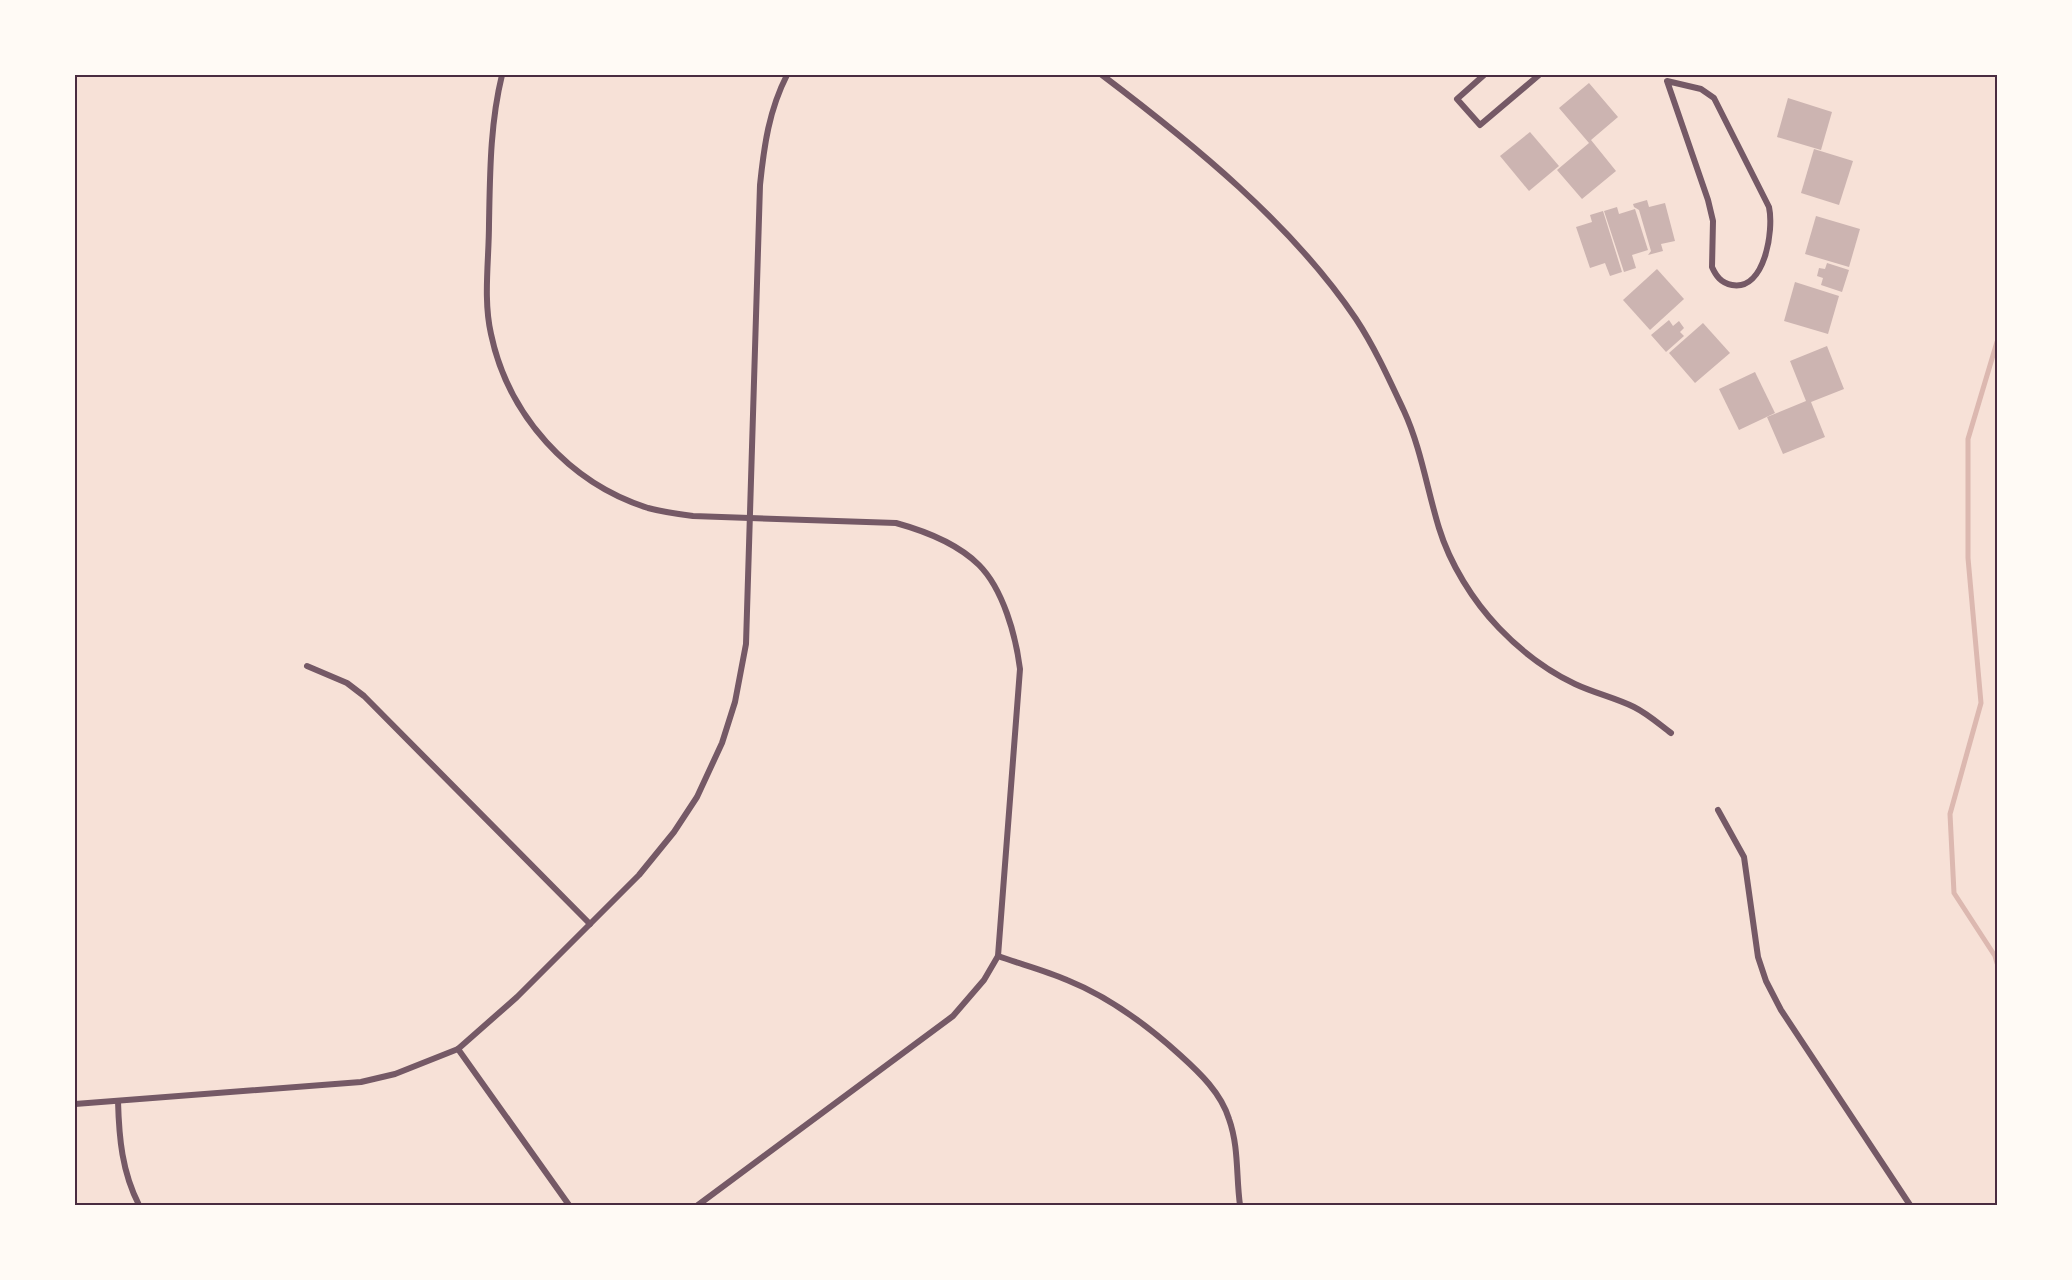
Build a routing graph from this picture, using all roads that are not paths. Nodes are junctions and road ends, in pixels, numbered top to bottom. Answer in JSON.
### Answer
{"nodes":[{"id":1,"x":502,"y":75,"type":"edge"},
{"id":2,"x":787,"y":75,"type":"edge"},
{"id":3,"x":1102,"y":75,"type":"edge"},
{"id":4,"x":1484,"y":75,"type":"edge"},
{"id":5,"x":1535,"y":76,"type":"edge"},
{"id":6,"x":1666,"y":78,"type":"edge"},
{"id":7,"x":750,"y":518,"type":"junction"},
{"id":8,"x":307,"y":666,"type":"dead end"},
{"id":9,"x":1671,"y":733,"type":"dead end"},
{"id":10,"x":1718,"y":810,"type":"dead end"},
{"id":11,"x":590,"y":924,"type":"junction"},
{"id":12,"x":998,"y":956,"type":"junction"},
{"id":13,"x":458,"y":1049,"type":"junction"},
{"id":14,"x":118,"y":1101,"type":"junction"},
{"id":15,"x":75,"y":1104,"type":"edge"},
{"id":16,"x":139,"y":1205,"type":"edge"},
{"id":17,"x":569,"y":1205,"type":"edge"},
{"id":18,"x":698,"y":1205,"type":"edge"},
{"id":19,"x":1240,"y":1205,"type":"edge"},
{"id":20,"x":1911,"y":1205,"type":"edge"}],
"edges":[{"from":1,"to":7,"type":"street"},
{"from":2,"to":7,"type":"street"},
{"from":3,"to":9,"type":"street"},
{"from":4,"to":5,"type":"street"},
{"from":6,"to":6,"type":"street"},
{"from":7,"to":11,"type":"street"},
{"from":7,"to":12,"type":"street"},
{"from":8,"to":11,"type":"street"},
{"from":10,"to":20,"type":"street"},
{"from":11,"to":13,"type":"street"},
{"from":12,"to":18,"type":"street"},
{"from":12,"to":19,"type":"street"},
{"from":13,"to":14,"type":"street"},
{"from":13,"to":17,"type":"street"},
{"from":14,"to":15,"type":"street"},
{"from":14,"to":16,"type":"street"}]}
